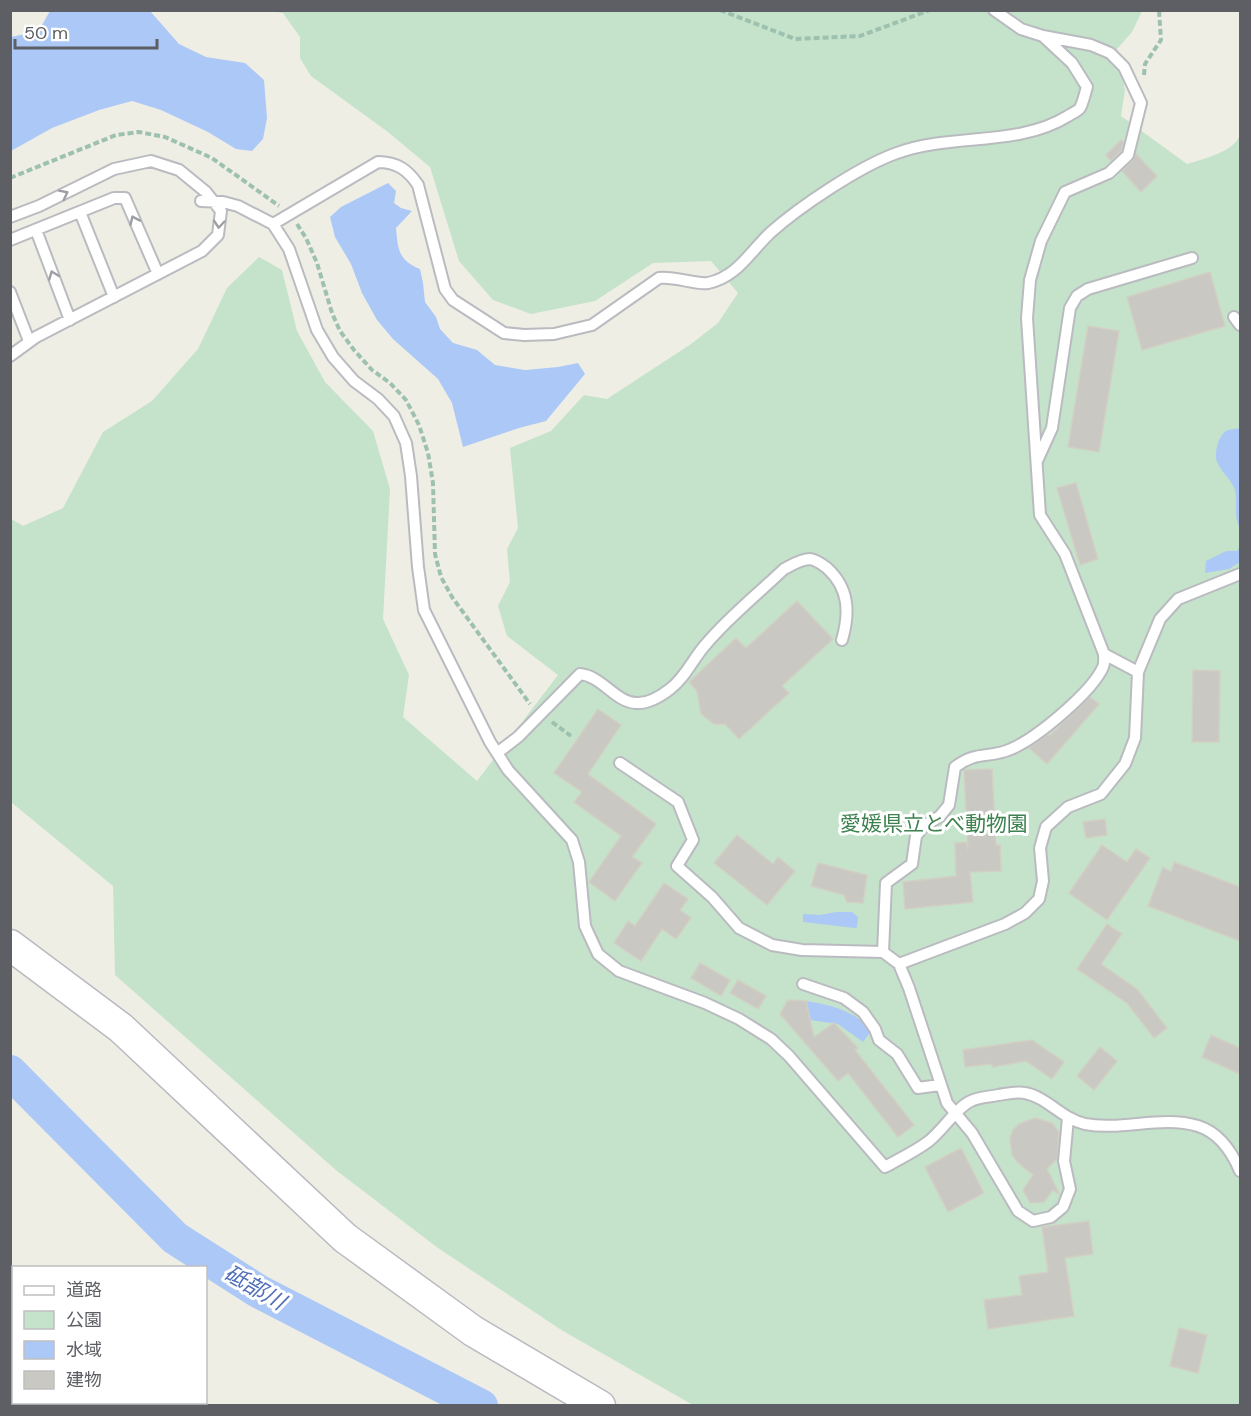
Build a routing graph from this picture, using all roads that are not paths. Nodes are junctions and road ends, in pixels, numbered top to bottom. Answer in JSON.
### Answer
{"nodes":[{"id":1,"x":994,"y":10,"type":"edge"},
{"id":2,"x":1043,"y":36,"type":"junction"},
{"id":3,"x":201,"y":201,"type":"dead end"},
{"id":4,"x":214,"y":201,"type":"junction"},
{"id":5,"x":80,"y":212,"type":"junction"},
{"id":6,"x":10,"y":217,"type":"edge"},
{"id":7,"x":273,"y":224,"type":"junction"},
{"id":8,"x":36,"y":230,"type":"junction"},
{"id":9,"x":10,"y":240,"type":"edge"},
{"id":10,"x":1192,"y":258,"type":"dead end"},
{"id":11,"x":158,"y":274,"type":"junction"},
{"id":12,"x":10,"y":292,"type":"edge"},
{"id":13,"x":114,"y":297,"type":"junction"},
{"id":14,"x":70,"y":320,"type":"junction"},
{"id":15,"x":29,"y":341,"type":"junction"},
{"id":16,"x":10,"y":356,"type":"edge"},
{"id":17,"x":1036,"y":464,"type":"junction"},
{"id":18,"x":1240,"y":574,"type":"edge"},
{"id":19,"x":842,"y":640,"type":"dead end"},
{"id":20,"x":1104,"y":654,"type":"junction"},
{"id":21,"x":1138,"y":672,"type":"junction"},
{"id":22,"x":497,"y":753,"type":"junction"},
{"id":23,"x":620,"y":763,"type":"dead end"},
{"id":24,"x":10,"y":945,"type":"edge"},
{"id":25,"x":883,"y":952,"type":"junction"},
{"id":26,"x":899,"y":964,"type":"junction"},
{"id":27,"x":803,"y":984,"type":"dead end"},
{"id":28,"x":940,"y":1085,"type":"junction"},
{"id":29,"x":956,"y":1113,"type":"junction"},
{"id":30,"x":1068,"y":1118,"type":"junction"},
{"id":31,"x":1240,"y":1171,"type":"edge"},
{"id":32,"x":600,"y":1406,"type":"edge"}],
"edges":[{"from":1,"to":2,"type":"lane"},
{"from":2,"to":7,"type":"lane"},
{"from":2,"to":17,"type":"lane"},
{"from":3,"to":4,"type":"lane"},
{"from":6,"to":4,"type":"lane","one_way":true},
{"from":4,"to":7,"type":"lane"},
{"from":4,"to":11,"type":"lane","one_way":true},
{"from":5,"to":8,"type":"lane"},
{"from":11,"to":5,"type":"lane","one_way":true},
{"from":5,"to":13,"type":"lane"},
{"from":7,"to":22,"type":"lane"},
{"from":8,"to":9,"type":"lane"},
{"from":14,"to":8,"type":"lane","one_way":true},
{"from":10,"to":17,"type":"lane"},
{"from":11,"to":13,"type":"lane"},
{"from":12,"to":15,"type":"lane"},
{"from":13,"to":14,"type":"lane"},
{"from":14,"to":15,"type":"lane"},
{"from":15,"to":16,"type":"lane"},
{"from":17,"to":20,"type":"lane"},
{"from":18,"to":21,"type":"lane"},
{"from":19,"to":22,"type":"lane"},
{"from":20,"to":21,"type":"lane"},
{"from":20,"to":25,"type":"lane"},
{"from":21,"to":26,"type":"lane"},
{"from":22,"to":29,"type":"lane"},
{"from":23,"to":25,"type":"lane"},
{"from":24,"to":32,"type":"street"},
{"from":25,"to":26,"type":"lane"},
{"from":26,"to":28,"type":"lane"},
{"from":27,"to":28,"type":"lane"},
{"from":28,"to":29,"type":"lane"},
{"from":29,"to":30,"type":"lane"},
{"from":29,"to":30,"type":"lane"},
{"from":30,"to":31,"type":"lane"}]}
